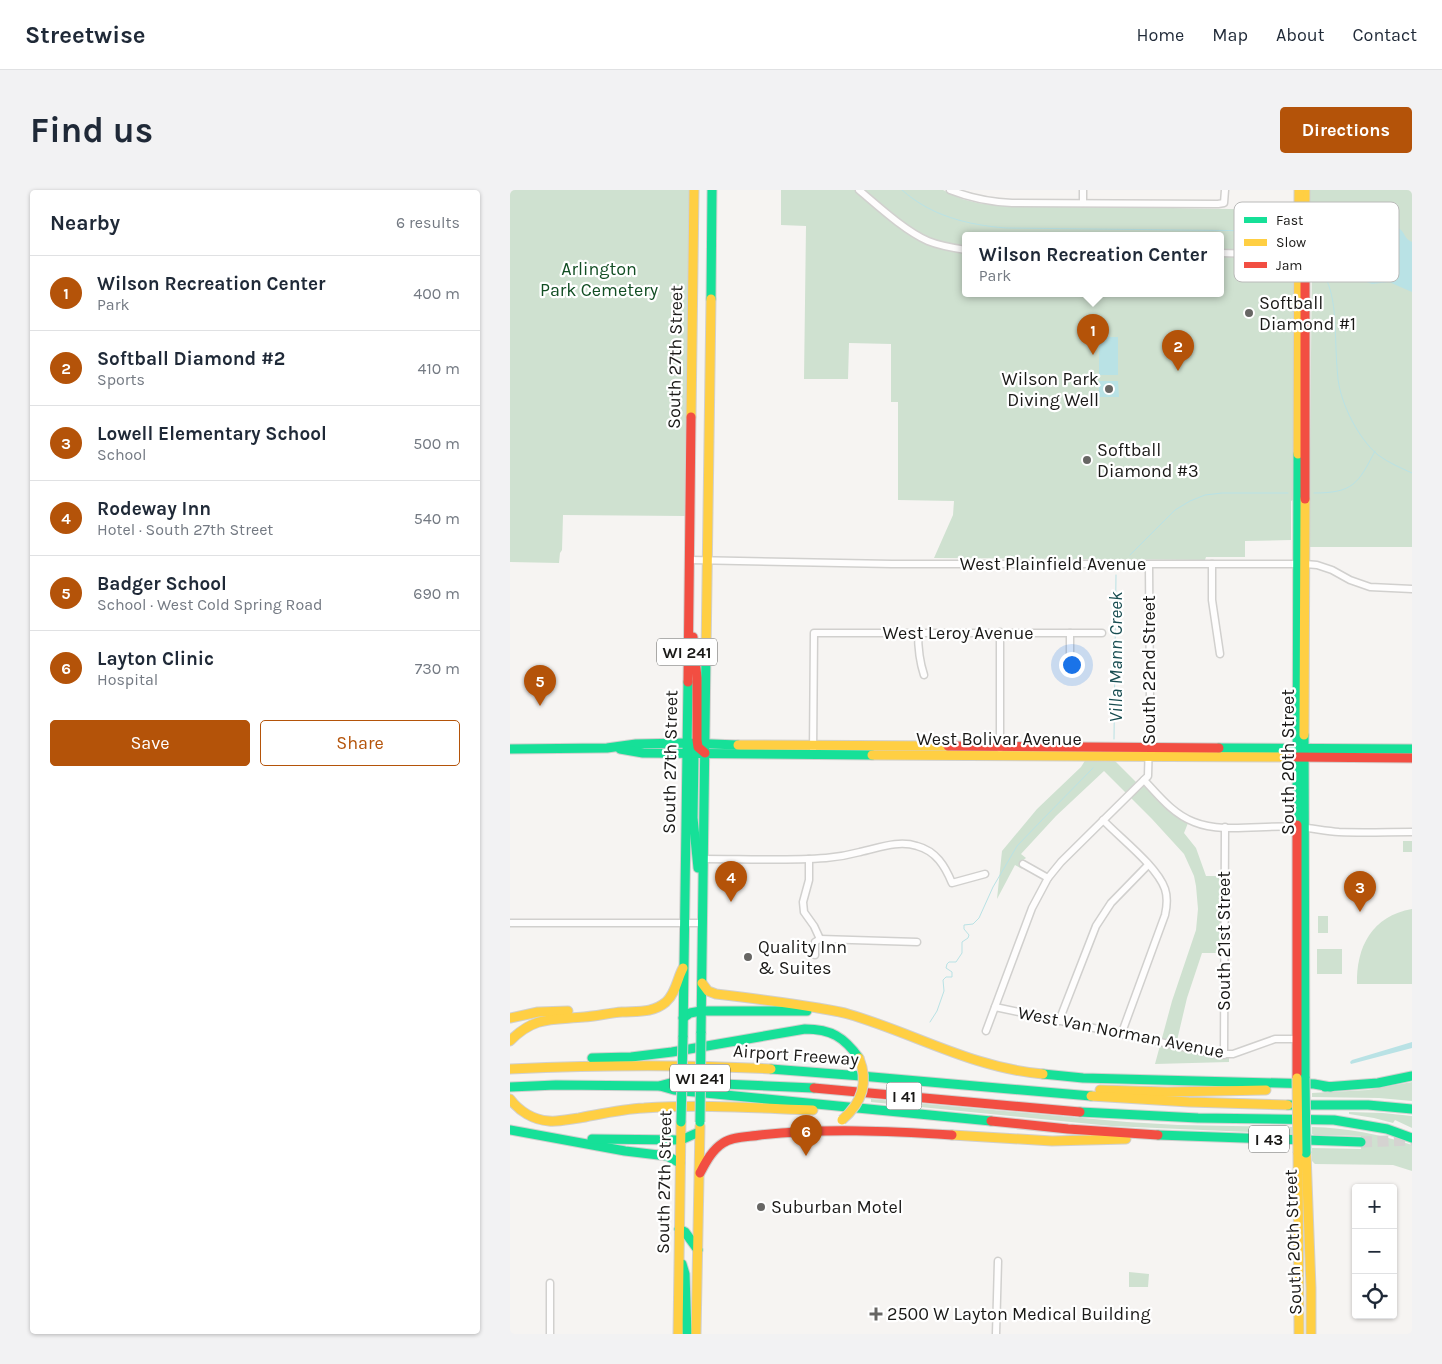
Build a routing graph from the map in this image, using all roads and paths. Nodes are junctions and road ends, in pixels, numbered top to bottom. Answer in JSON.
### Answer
{"nodes":[{"id":1,"x":694,"y":190,"type":"edge"},
{"id":2,"x":859,"y":190,"type":"edge"},
{"id":3,"x":950,"y":190,"type":"edge"},
{"id":4,"x":1084,"y":190,"type":"edge"},
{"id":5,"x":1225,"y":190,"type":"edge"},
{"id":6,"x":711,"y":192,"type":"edge"},
{"id":7,"x":1083,"y":203,"type":"junction"},
{"id":8,"x":962,"y":249,"type":"edge"},
{"id":9,"x":1302,"y":282,"type":"edge"},
{"id":10,"x":690,"y":560,"type":"junction"},
{"id":11,"x":707,"y":561,"type":"junction"},
{"id":12,"x":1149,"y":564,"type":"junction"},
{"id":13,"x":1212,"y":564,"type":"junction"},
{"id":14,"x":1301,"y":564,"type":"junction"},
{"id":15,"x":1412,"y":589,"type":"edge"},
{"id":16,"x":688,"y":596,"type":"junction"},
{"id":17,"x":918,"y":632,"type":"junction"},
{"id":18,"x":1000,"y":632,"type":"junction"},
{"id":19,"x":1070,"y":633,"type":"junction"},
{"id":20,"x":1102,"y":633,"type":"dead end"},
{"id":21,"x":1220,"y":654,"type":"dead end"},
{"id":22,"x":1070,"y":673,"type":"dead end"},
{"id":23,"x":924,"y":675,"type":"dead end"},
{"id":24,"x":1000,"y":746,"type":"junction"},
{"id":25,"x":703,"y":747,"type":"junction"},
{"id":26,"x":510,"y":748,"type":"edge"},
{"id":27,"x":1412,"y":749,"type":"edge"},
{"id":28,"x":688,"y":750,"type":"junction"},
{"id":29,"x":813,"y":750,"type":"junction"},
{"id":30,"x":905,"y":750,"type":"junction"},
{"id":31,"x":1149,"y":752,"type":"junction"},
{"id":32,"x":1301,"y":753,"type":"junction"},
{"id":33,"x":1000,"y":756,"type":"junction"},
{"id":34,"x":1412,"y":758,"type":"edge"},
{"id":35,"x":1146,"y":778,"type":"junction"},
{"id":36,"x":1102,"y":820,"type":"junction"},
{"id":37,"x":1224,"y":827,"type":"junction"},
{"id":38,"x":1300,"y":828,"type":"junction"},
{"id":39,"x":1412,"y":832,"type":"edge"},
{"id":40,"x":809,"y":858,"type":"junction"},
{"id":41,"x":703,"y":859,"type":"junction"},
{"id":42,"x":1023,"y":864,"type":"dead end"},
{"id":43,"x":1148,"y":865,"type":"junction"},
{"id":44,"x":985,"y":874,"type":"dead end"},
{"id":45,"x":1048,"y":878,"type":"junction"},
{"id":46,"x":703,"y":906,"type":"junction"},
{"id":47,"x":510,"y":923,"type":"edge"},
{"id":48,"x":685,"y":923,"type":"junction"},
{"id":49,"x":703,"y":923,"type":"junction"},
{"id":50,"x":820,"y":939,"type":"junction"},
{"id":51,"x":917,"y":942,"type":"dead end"},
{"id":52,"x":815,"y":955,"type":"dead end"},
{"id":53,"x":683,"y":968,"type":"junction"},
{"id":54,"x":702,"y":983,"type":"junction"},
{"id":55,"x":995,"y":1007,"type":"junction"},
{"id":56,"x":701,"y":1011,"type":"junction"},
{"id":57,"x":620,"y":1012,"type":"junction"},
{"id":58,"x":846,"y":1013,"type":"junction"},
{"id":59,"x":510,"y":1018,"type":"edge"},
{"id":60,"x":683,"y":1018,"type":"junction"},
{"id":61,"x":1059,"y":1021,"type":"junction"},
{"id":62,"x":986,"y":1031,"type":"dead end"},
{"id":63,"x":1121,"y":1035,"type":"junction"},
{"id":64,"x":1300,"y":1039,"type":"junction"},
{"id":65,"x":510,"y":1041,"type":"edge"},
{"id":66,"x":1224,"y":1055,"type":"junction"},
{"id":67,"x":572,"y":1066,"type":"junction"},
{"id":68,"x":510,"y":1070,"type":"edge"},
{"id":69,"x":1412,"y":1076,"type":"edge"},
{"id":70,"x":659,"y":1086,"type":"junction"},
{"id":71,"x":510,"y":1087,"type":"edge"},
{"id":72,"x":1331,"y":1087,"type":"junction"},
{"id":73,"x":1048,"y":1092,"type":"junction"},
{"id":74,"x":510,"y":1099,"type":"edge"},
{"id":75,"x":1412,"y":1108,"type":"edge"},
{"id":76,"x":907,"y":1113,"type":"junction"},
{"id":77,"x":510,"y":1130,"type":"edge"},
{"id":78,"x":700,"y":1132,"type":"junction"},
{"id":79,"x":798,"y":1132,"type":"junction"},
{"id":80,"x":1177,"y":1136,"type":"junction"},
{"id":81,"x":558,"y":1138,"type":"junction"},
{"id":82,"x":1412,"y":1138,"type":"edge"},
{"id":83,"x":681,"y":1140,"type":"junction"},
{"id":84,"x":1361,"y":1142,"type":"tunnel mouth"},
{"id":85,"x":680,"y":1163,"type":"junction"},
{"id":86,"x":700,"y":1173,"type":"junction"},
{"id":87,"x":1303,"y":1192,"type":"junction"},
{"id":88,"x":680,"y":1215,"type":"junction"},
{"id":89,"x":699,"y":1228,"type":"junction"},
{"id":90,"x":679,"y":1229,"type":"junction"},
{"id":91,"x":698,"y":1250,"type":"junction"},
{"id":92,"x":679,"y":1256,"type":"junction"},
{"id":93,"x":998,"y":1261,"type":"dead end"},
{"id":94,"x":550,"y":1283,"type":"dead end"},
{"id":95,"x":550,"y":1334,"type":"edge"},
{"id":96,"x":678,"y":1334,"type":"edge"},
{"id":97,"x":687,"y":1334,"type":"edge"},
{"id":98,"x":696,"y":1334,"type":"edge"},
{"id":99,"x":996,"y":1334,"type":"edge"},
{"id":100,"x":1299,"y":1334,"type":"edge"},
{"id":101,"x":1311,"y":1334,"type":"edge"}],
"edges":[{"from":1,"to":10,"type":"main road","name":"South 27th Street","number":"WI 241"},
{"from":2,"to":8,"type":"street"},
{"from":3,"to":7,"type":"street"},
{"from":4,"to":7,"type":"street"},
{"from":5,"to":7,"type":"street"},
{"from":6,"to":11,"type":"main road","name":"South 27th Street","number":"WI 241"},
{"from":9,"to":14,"type":"main road","name":"South 20th Street"},
{"from":10,"to":11,"type":"street","name":"West Plainfield Avenue"},
{"from":10,"to":16,"type":"main road","name":"South 27th Street","number":"WI 241"},
{"from":11,"to":12,"type":"street","name":"West Plainfield Avenue"},
{"from":11,"to":25,"type":"main road","name":"South 27th Street","number":"WI 241"},
{"from":12,"to":13,"type":"street","name":"West Plainfield Avenue"},
{"from":12,"to":31,"type":"street","name":"South 22nd Street"},
{"from":13,"to":14,"type":"street","name":"West Plainfield Avenue"},
{"from":13,"to":21,"type":"street"},
{"from":14,"to":15,"type":"street","name":"West Plainfield Avenue"},
{"from":14,"to":32,"type":"main road","name":"South 20th Street"},
{"from":16,"to":25,"type":"main road"},
{"from":16,"to":28,"type":"main road","name":"South 27th Street","number":"WI 241"},
{"from":17,"to":18,"type":"street","name":"West Leroy Avenue"},
{"from":17,"to":23,"type":"street"},
{"from":17,"to":29,"type":"street","name":"West Leroy Avenue"},
{"from":18,"to":19,"type":"street","name":"West Leroy Avenue"},
{"from":18,"to":24,"type":"street"},
{"from":19,"to":20,"type":"street","name":"West Leroy Avenue"},
{"from":19,"to":22,"type":"street"},
{"from":24,"to":30,"type":"main road","name":"West Bolivar Avenue"},
{"from":24,"to":31,"type":"main road","name":"West Bolivar Avenue"},
{"from":24,"to":33,"type":"street"},
{"from":25,"to":28,"type":"main road","name":"West Bolivar Avenue"},
{"from":25,"to":29,"type":"main road","name":"West Bolivar Avenue"},
{"from":25,"to":41,"type":"main road","name":"South 27th Street","number":"WI 241"},
{"from":26,"to":28,"type":"main road","name":"West Bolivar Avenue"},
{"from":27,"to":32,"type":"main road","name":"West Bolivar Avenue"},
{"from":28,"to":46,"type":"main road"},
{"from":28,"to":48,"type":"main road","name":"South 27th Street","number":"WI 241"},
{"from":29,"to":30,"type":"main road","name":"West Bolivar Avenue"},
{"from":30,"to":33,"type":"main road","name":"West Bolivar Avenue"},
{"from":31,"to":32,"type":"main road","name":"West Bolivar Avenue"},
{"from":31,"to":33,"type":"main road","name":"West Bolivar Avenue"},
{"from":31,"to":35,"type":"street","name":"South 22nd Street"},
{"from":32,"to":34,"type":"main road","name":"West Bolivar Avenue"},
{"from":32,"to":38,"type":"main road","name":"South 20th Street"},
{"from":35,"to":36,"type":"street"},
{"from":35,"to":37,"type":"street"},
{"from":36,"to":43,"type":"street"},
{"from":36,"to":45,"type":"street"},
{"from":37,"to":38,"type":"street"},
{"from":37,"to":66,"type":"street","name":"South 21st Street"},
{"from":38,"to":39,"type":"street"},
{"from":38,"to":64,"type":"main road","name":"South 20th Street"},
{"from":40,"to":41,"type":"street"},
{"from":40,"to":44,"type":"street"},
{"from":40,"to":50,"type":"street"},
{"from":41,"to":46,"type":"main road","name":"South 27th Street","number":"WI 241"},
{"from":42,"to":45,"type":"street"},
{"from":43,"to":61,"type":"street"},
{"from":43,"to":63,"type":"street"},
{"from":45,"to":55,"type":"street"},
{"from":46,"to":49,"type":"main road","name":"South 27th Street","number":"WI 241"},
{"from":47,"to":48,"type":"street"},
{"from":48,"to":49,"type":"street"},
{"from":48,"to":53,"type":"main road","name":"South 27th Street","number":"WI 241"},
{"from":49,"to":54,"type":"main road","name":"South 27th Street","number":"WI 241"},
{"from":50,"to":51,"type":"street"},
{"from":50,"to":52,"type":"street"},
{"from":53,"to":57,"type":"main road"},
{"from":53,"to":60,"type":"main road","name":"South 27th Street","number":"WI 241"},
{"from":54,"to":56,"type":"main road","name":"South 27th Street","number":"WI 241"},
{"from":54,"to":58,"type":"main road"},
{"from":55,"to":61,"type":"street","name":"West Van Norman Avenue"},
{"from":55,"to":62,"type":"street"},
{"from":56,"to":58,"type":"main road"},
{"from":56,"to":60,"type":"main road"},
{"from":56,"to":78,"type":"main road","name":"South 27th Street","number":"WI 241","bridge":true},
{"from":57,"to":59,"type":"main road"},
{"from":57,"to":65,"type":"main road"},
{"from":58,"to":72,"type":"main road"},
{"from":60,"to":83,"type":"main road","name":"South 27th Street","number":"WI 241","bridge":true},
{"from":61,"to":63,"type":"street","name":"West Van Norman Avenue"},
{"from":63,"to":66,"type":"street","name":"West Van Norman Avenue"},
{"from":64,"to":66,"type":"street","name":"West Van Norman Avenue"},
{"from":64,"to":87,"type":"main road","name":"South 20th Street","bridge":true},
{"from":67,"to":68,"type":"main road","name":"Airport Freeway","number":"I 41"},
{"from":67,"to":73,"type":"main road","name":"Airport Freeway","number":"I 41"},
{"from":67,"to":79,"type":"main road","bridge":true},
{"from":69,"to":72,"type":"main road"},
{"from":70,"to":71,"type":"main road","number":"I 41"},
{"from":70,"to":76,"type":"main road","number":"I 43"},
{"from":70,"to":82,"type":"main road","number":"I 41"},
{"from":72,"to":73,"type":"main road"},
{"from":73,"to":75,"type":"main road","number":"I 41"},
{"from":74,"to":76,"type":"main road"},
{"from":76,"to":80,"type":"main road","number":"I 43"},
{"from":77,"to":81,"type":"main road"},
{"from":78,"to":83,"type":"main road"},
{"from":78,"to":86,"type":"main road","name":"South 27th Street","number":"WI 241"},
{"from":79,"to":80,"type":"main road"},
{"from":79,"to":86,"type":"main road"},
{"from":80,"to":84,"type":"main road","number":"I 43"},
{"from":81,"to":83,"type":"main road"},
{"from":81,"to":85,"type":"main road"},
{"from":83,"to":85,"type":"main road","name":"South 27th Street","number":"WI 241"},
{"from":85,"to":88,"type":"main road","name":"South 27th Street","number":"WI 241"},
{"from":86,"to":89,"type":"main road","name":"South 27th Street","number":"WI 241"},
{"from":87,"to":100,"type":"main road","name":"South 20th Street"},
{"from":87,"to":101,"type":"main road","name":"South 20th Street"},
{"from":88,"to":89,"type":"main road"},
{"from":88,"to":90,"type":"main road","name":"South 27th Street","number":"WI 241"},
{"from":89,"to":91,"type":"main road","name":"South 27th Street","number":"WI 241"},
{"from":90,"to":91,"type":"main road"},
{"from":90,"to":92,"type":"main road","name":"South 27th Street","number":"WI 241"},
{"from":91,"to":98,"type":"main road","name":"South 27th Street","number":"WI 241"},
{"from":92,"to":96,"type":"main road","name":"South 27th Street","number":"WI 241"},
{"from":92,"to":97,"type":"main road"},
{"from":93,"to":99,"type":"street"},
{"from":94,"to":95,"type":"street"}]}
